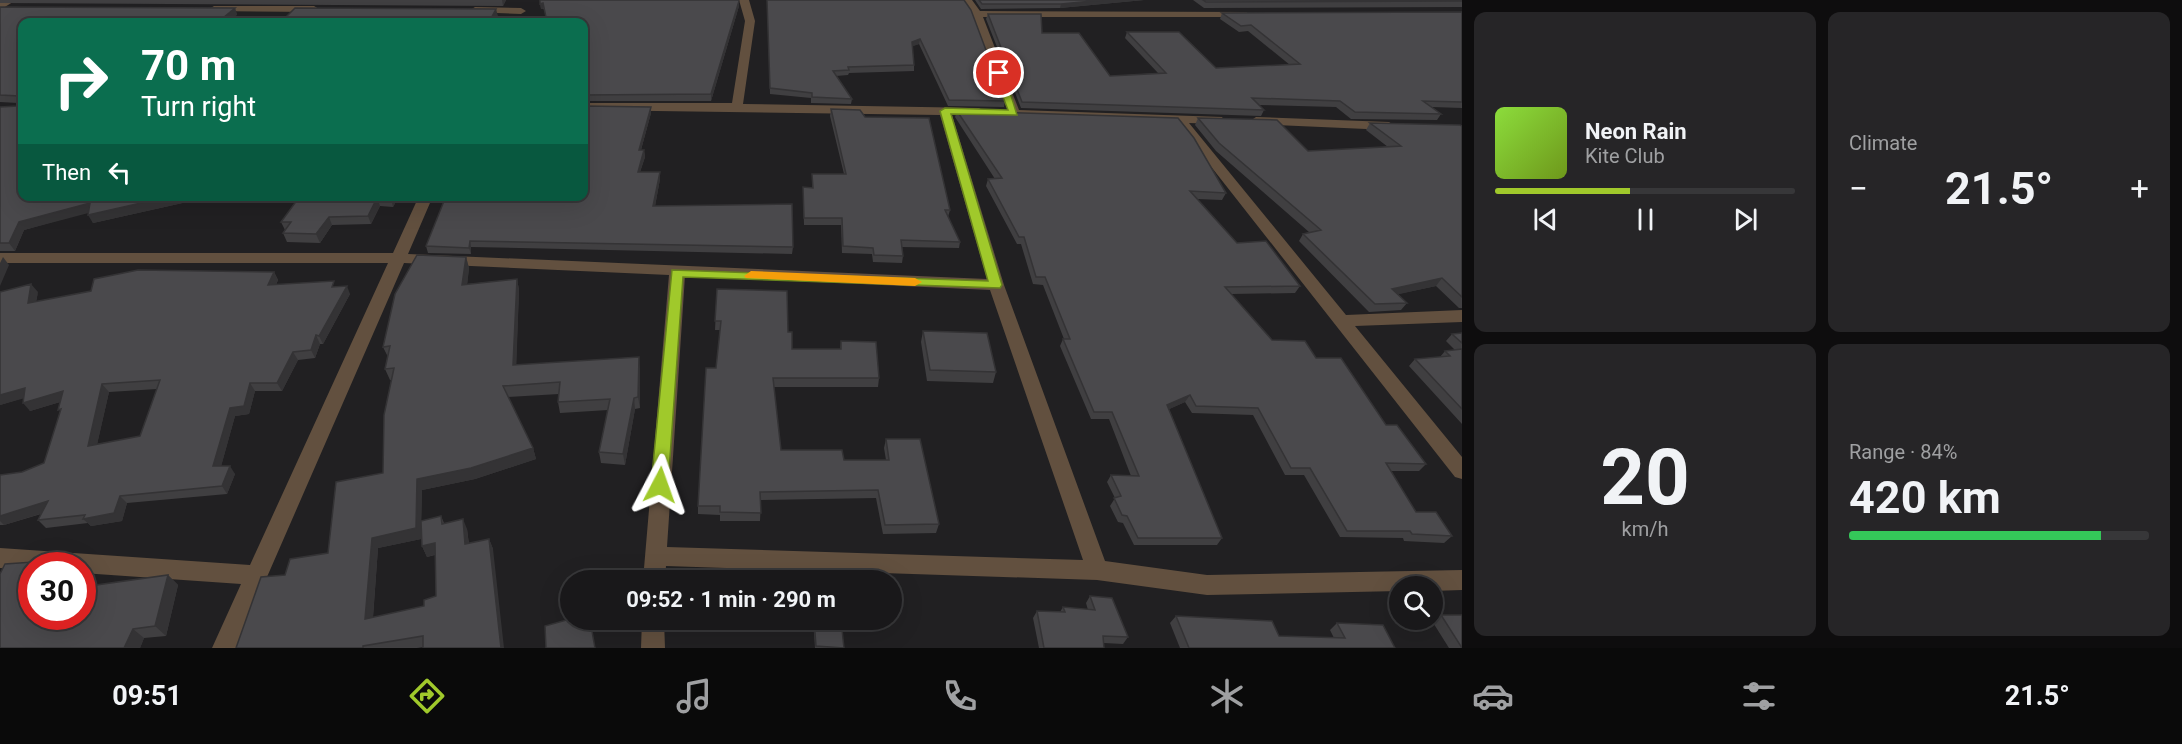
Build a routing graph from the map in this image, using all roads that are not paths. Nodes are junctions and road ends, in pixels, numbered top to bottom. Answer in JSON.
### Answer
{"nodes":[{"id":1,"x":11,"y":0,"type":"edge"},
{"id":2,"x":525,"y":0,"type":"edge"},
{"id":3,"x":744,"y":0,"type":"edge"},
{"id":4,"x":967,"y":0,"type":"edge"},
{"id":5,"x":0,"y":7,"type":"edge"},
{"id":6,"x":24,"y":8,"type":"edge"},
{"id":7,"x":201,"y":9,"type":"edge"},
{"id":8,"x":331,"y":10,"type":"edge"},
{"id":9,"x":461,"y":10,"type":"edge"},
{"id":10,"x":520,"y":11,"type":"junction"},
{"id":11,"x":977,"y":14,"type":"junction"},
{"id":12,"x":1255,"y":14,"type":"edge"},
{"id":13,"x":516,"y":18,"type":"edge"},
{"id":14,"x":588,"y":107,"type":"edge"},
{"id":15,"x":737,"y":107,"type":"junction"},
{"id":16,"x":945,"y":111,"type":"junction"},
{"id":17,"x":1002,"y":113,"type":"junction"},
{"id":18,"x":1179,"y":118,"type":"junction"},
{"id":19,"x":1407,"y":126,"type":"edge"},
{"id":20,"x":424,"y":201,"type":"edge"},
{"id":21,"x":0,"y":258,"type":"edge"},
{"id":22,"x":397,"y":258,"type":"junction"},
{"id":23,"x":677,"y":273,"type":"junction"},
{"id":24,"x":996,"y":285,"type":"junction"},
{"id":25,"x":1462,"y":315,"type":"edge"},
{"id":26,"x":1344,"y":321,"type":"junction"},
{"id":27,"x":1462,"y":471,"type":"edge"},
{"id":28,"x":654,"y":556,"type":"junction"},
{"id":29,"x":0,"y":558,"type":"edge"},
{"id":30,"x":654,"y":570,"type":"edge"},
{"id":31,"x":1097,"y":570,"type":"junction"},
{"id":32,"x":257,"y":575,"type":"junction"},
{"id":33,"x":1462,"y":580,"type":"edge"},
{"id":34,"x":653,"y":630,"type":"edge"},
{"id":35,"x":224,"y":648,"type":"edge"},
{"id":36,"x":653,"y":648,"type":"edge"}],
"edges":[{"from":1,"to":5,"type":"street"},
{"from":2,"to":10,"type":"street"},
{"from":3,"to":15,"type":"street"},
{"from":4,"to":11,"type":"street"},
{"from":5,"to":6,"type":"street"},
{"from":7,"to":8,"type":"street"},
{"from":9,"to":10,"type":"street"},
{"from":10,"to":13,"type":"street"},
{"from":11,"to":12,"type":"street"},
{"from":11,"to":17,"type":"street"},
{"from":14,"to":15,"type":"street"},
{"from":15,"to":16,"type":"street"},
{"from":16,"to":17,"type":"street"},
{"from":16,"to":24,"type":"street"},
{"from":17,"to":18,"type":"street"},
{"from":18,"to":19,"type":"street"},
{"from":18,"to":26,"type":"street"},
{"from":20,"to":22,"type":"street"},
{"from":21,"to":22,"type":"street"},
{"from":22,"to":23,"type":"street"},
{"from":22,"to":32,"type":"street"},
{"from":23,"to":24,"type":"street"},
{"from":23,"to":28,"type":"street"},
{"from":24,"to":31,"type":"street"},
{"from":25,"to":26,"type":"street"},
{"from":26,"to":27,"type":"street"},
{"from":28,"to":30,"type":"street"},
{"from":28,"to":31,"type":"street"},
{"from":29,"to":32,"type":"street"},
{"from":31,"to":33,"type":"street"},
{"from":32,"to":35,"type":"street"},
{"from":34,"to":36,"type":"street"}]}
